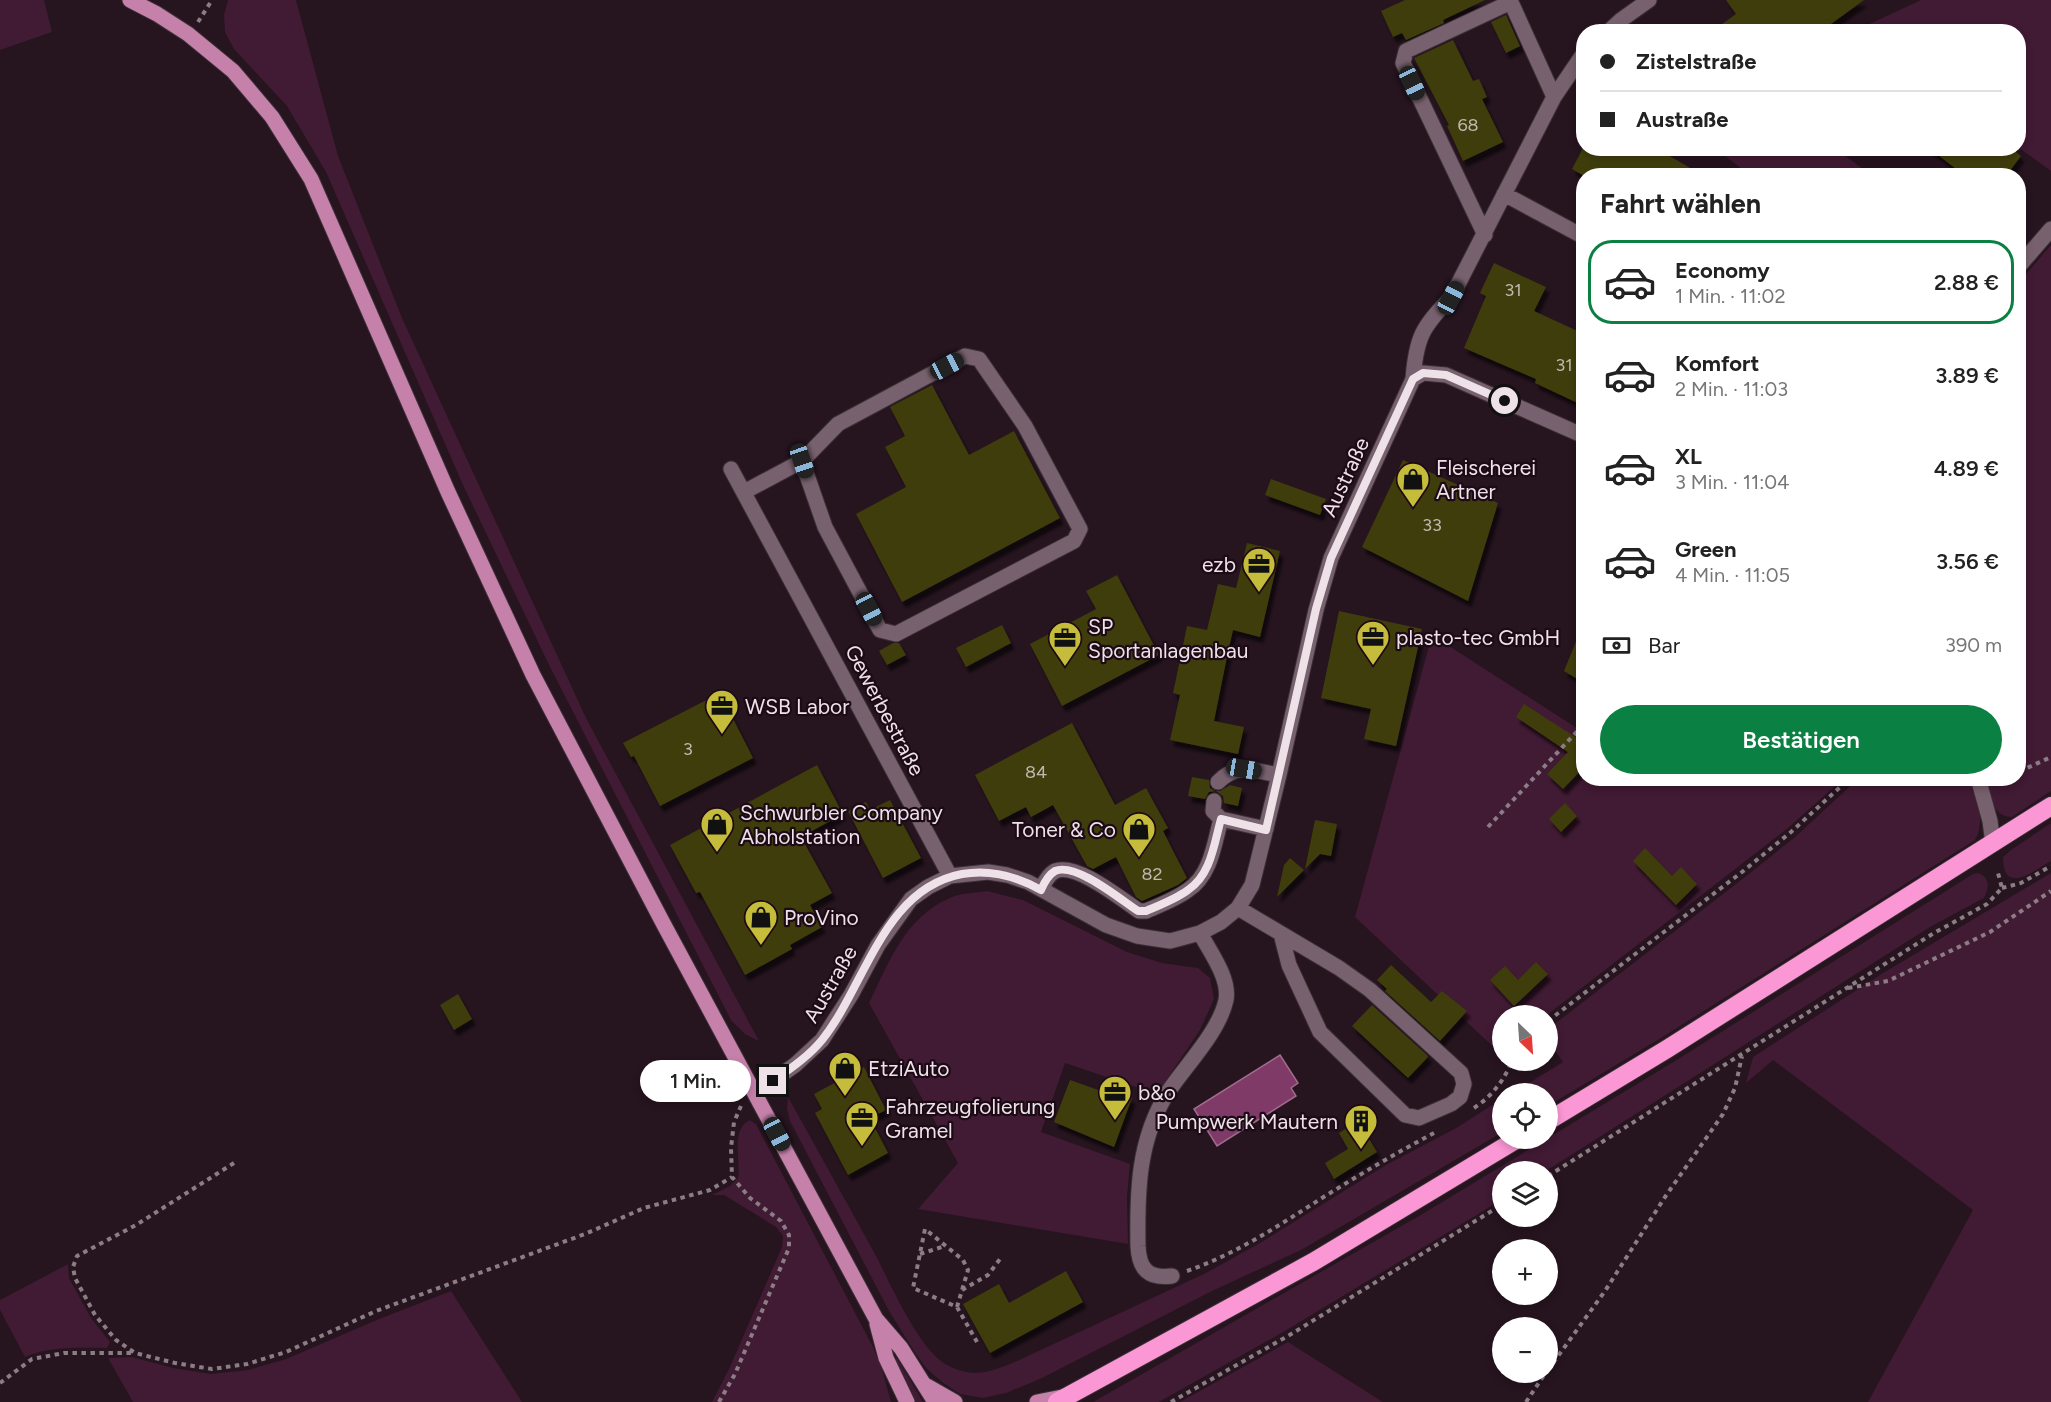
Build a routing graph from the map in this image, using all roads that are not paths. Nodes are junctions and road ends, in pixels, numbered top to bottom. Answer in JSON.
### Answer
{"nodes":[{"id":1,"x":130,"y":0,"type":"edge"},
{"id":2,"x":1648,"y":0,"type":"edge"},
{"id":3,"x":1510,"y":1,"type":"edge"},
{"id":4,"x":1617,"y":24,"type":"edge"},
{"id":5,"x":1576,"y":65,"type":"edge"},
{"id":6,"x":1554,"y":97,"type":"junction"},
{"id":7,"x":1504,"y":194,"type":"junction"},
{"id":8,"x":2051,"y":229,"type":"edge"},
{"id":9,"x":1576,"y":233,"type":"edge"},
{"id":10,"x":1485,"y":235,"type":"junction"},
{"id":11,"x":2026,"y":258,"type":"edge"},
{"id":12,"x":1413,"y":379,"type":"junction"},
{"id":13,"x":1576,"y":432,"type":"edge"},
{"id":14,"x":802,"y":461,"type":"junction"},
{"id":15,"x":731,"y":469,"type":"dead end"},
{"id":16,"x":744,"y":492,"type":"junction"},
{"id":17,"x":1279,"y":775,"type":"junction"},
{"id":18,"x":1218,"y":782,"type":"dead end"},
{"id":19,"x":1980,"y":786,"type":"edge"},
{"id":20,"x":1214,"y":801,"type":"dead end"},
{"id":21,"x":2051,"y":806,"type":"edge"},
{"id":22,"x":1221,"y":819,"type":"junction"},
{"id":23,"x":1266,"y":830,"type":"junction"},
{"id":24,"x":1993,"y":844,"type":"junction"},
{"id":25,"x":950,"y":876,"type":"junction"},
{"id":26,"x":1041,"y":890,"type":"junction"},
{"id":27,"x":1238,"y":908,"type":"junction"},
{"id":28,"x":1200,"y":933,"type":"junction"},
{"id":29,"x":1281,"y":934,"type":"junction"},
{"id":30,"x":755,"y":1093,"type":"junction"},
{"id":31,"x":1558,"y":1115,"type":"edge"},
{"id":32,"x":1502,"y":1149,"type":"edge"},
{"id":33,"x":1172,"y":1276,"type":"road end"},
{"id":34,"x":876,"y":1319,"type":"junction"},
{"id":35,"x":927,"y":1386,"type":"junction"},
{"id":36,"x":1063,"y":1399,"type":"edge"},
{"id":37,"x":905,"y":1401,"type":"edge"},
{"id":38,"x":935,"y":1402,"type":"edge"},
{"id":39,"x":955,"y":1402,"type":"edge"},
{"id":40,"x":1037,"y":1402,"type":"edge"}],
"edges":[{"from":1,"to":30,"type":"main road"},
{"from":2,"to":4,"type":"street"},
{"from":3,"to":6,"type":"street"},
{"from":3,"to":10,"type":"street"},
{"from":5,"to":6,"type":"street","name":"Austraße"},
{"from":6,"to":7,"type":"street","name":"Austraße"},
{"from":7,"to":9,"type":"street"},
{"from":7,"to":10,"type":"street","name":"Austraße"},
{"from":8,"to":11,"type":"street"},
{"from":10,"to":12,"type":"street","name":"Austraße"},
{"from":12,"to":13,"type":"street"},
{"from":12,"to":17,"type":"street","name":"Austraße"},
{"from":14,"to":14,"type":"street"},
{"from":14,"to":16,"type":"street"},
{"from":15,"to":16,"type":"street","name":"Gewerbestraße"},
{"from":16,"to":25,"type":"street","name":"Gewerbestraße"},
{"from":17,"to":18,"type":"street"},
{"from":17,"to":23,"type":"street","name":"Austraße"},
{"from":19,"to":24,"type":"street"},
{"from":20,"to":22,"type":"street"},
{"from":21,"to":24,"type":"highway"},
{"from":22,"to":23,"type":"street"},
{"from":22,"to":26,"type":"street"},
{"from":23,"to":27,"type":"street","name":"Austraße"},
{"from":24,"to":31,"type":"highway"},
{"from":25,"to":26,"type":"street","name":"Austraße"},
{"from":25,"to":30,"type":"street","name":"Austraße"},
{"from":26,"to":28,"type":"street","name":"Austraße"},
{"from":27,"to":28,"type":"street","name":"Austraße"},
{"from":27,"to":29,"type":"street"},
{"from":28,"to":33,"type":"street"},
{"from":29,"to":29,"type":"street"},
{"from":30,"to":34,"type":"main road"},
{"from":32,"to":36,"type":"highway"},
{"from":34,"to":35,"type":"main road"},
{"from":34,"to":37,"type":"main road"},
{"from":35,"to":38,"type":"main road"},
{"from":35,"to":39,"type":"main road"},
{"from":36,"to":40,"type":"main road"}]}
